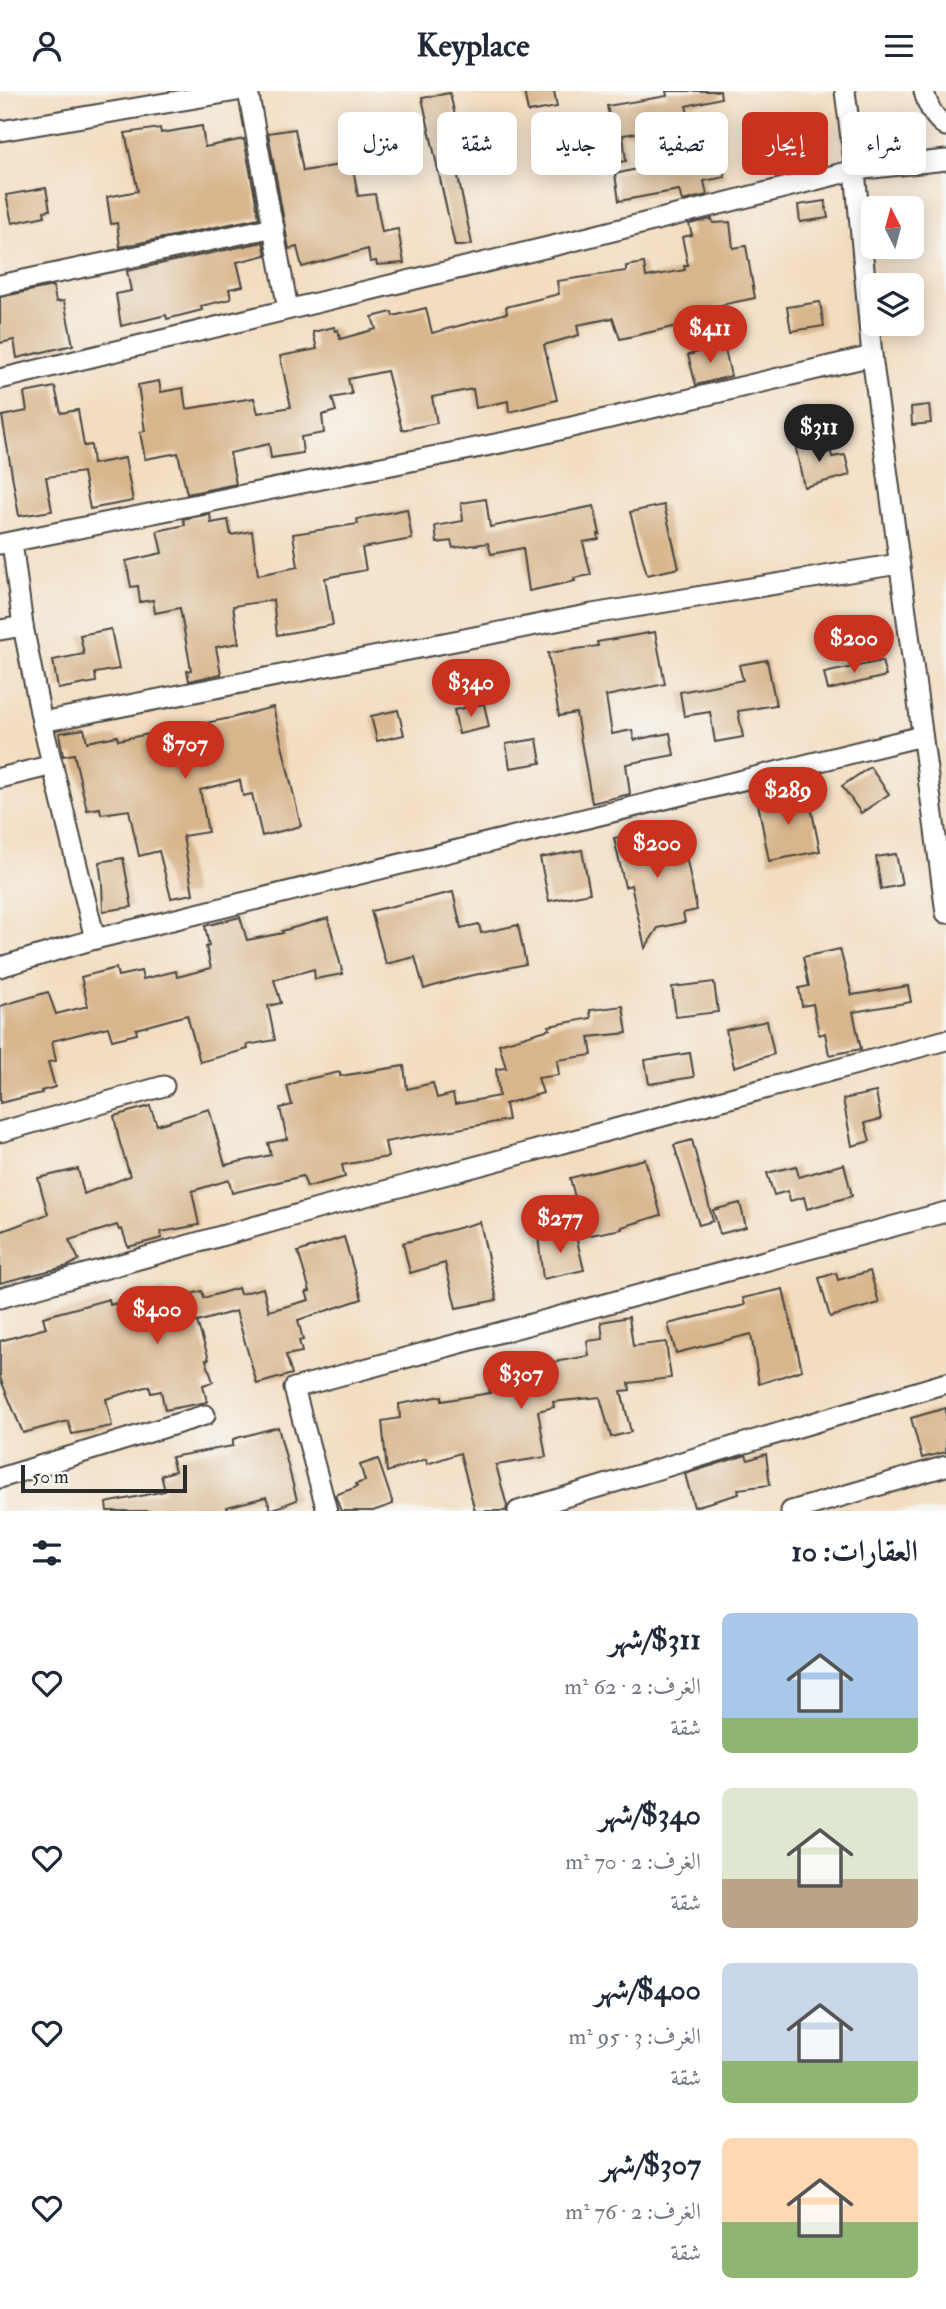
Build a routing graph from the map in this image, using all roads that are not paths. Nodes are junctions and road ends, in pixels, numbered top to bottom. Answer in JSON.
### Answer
{"nodes":[{"id":1,"x":237,"y":91,"type":"edge"},
{"id":2,"x":248,"y":91,"type":"edge"},
{"id":3,"x":845,"y":91,"type":"edge"},
{"id":4,"x":924,"y":91,"type":"edge"},
{"id":5,"x":848,"y":112,"type":"edge"},
{"id":6,"x":946,"y":126,"type":"edge"},
{"id":7,"x":0,"y":131,"type":"edge"},
{"id":8,"x":946,"y":160,"type":"edge"},
{"id":9,"x":926,"y":162,"type":"edge"},
{"id":10,"x":842,"y":173,"type":"edge"},
{"id":11,"x":855,"y":175,"type":"edge"},
{"id":12,"x":274,"y":227,"type":"junction"},
{"id":13,"x":0,"y":285,"type":"edge"},
{"id":14,"x":288,"y":309,"type":"junction"},
{"id":15,"x":872,"y":356,"type":"junction"},
{"id":16,"x":0,"y":379,"type":"edge"},
{"id":17,"x":6,"y":543,"type":"edge"},
{"id":18,"x":898,"y":564,"type":"junction"},
{"id":19,"x":23,"y":626,"type":"junction"},
{"id":20,"x":0,"y":630,"type":"edge"},
{"id":21,"x":42,"y":722,"type":"junction"},
{"id":22,"x":922,"y":736,"type":"junction"},
{"id":23,"x":52,"y":765,"type":"junction"},
{"id":24,"x":0,"y":778,"type":"edge"},
{"id":25,"x":946,"y":913,"type":"edge"},
{"id":26,"x":95,"y":939,"type":"junction"},
{"id":27,"x":0,"y":967,"type":"edge"},
{"id":28,"x":946,"y":1040,"type":"edge"},
{"id":29,"x":164,"y":1086,"type":"dead end"},
{"id":30,"x":0,"y":1132,"type":"edge"},
{"id":31,"x":946,"y":1212,"type":"edge"},
{"id":32,"x":0,"y":1298,"type":"edge"},
{"id":33,"x":946,"y":1383,"type":"edge"},
{"id":34,"x":205,"y":1416,"type":"dead end"},
{"id":35,"x":946,"y":1466,"type":"edge"},
{"id":36,"x":0,"y":1478,"type":"edge"},
{"id":37,"x":327,"y":1511,"type":"edge"},
{"id":38,"x":518,"y":1511,"type":"edge"},
{"id":39,"x":790,"y":1511,"type":"edge"}],
"edges":[{"from":1,"to":7,"type":"street"},
{"from":2,"to":12,"type":"street"},
{"from":3,"to":5,"type":"street"},
{"from":4,"to":6,"type":"street"},
{"from":8,"to":9,"type":"street"},
{"from":10,"to":14,"type":"street"},
{"from":11,"to":15,"type":"street"},
{"from":12,"to":13,"type":"street"},
{"from":12,"to":14,"type":"street"},
{"from":14,"to":16,"type":"street"},
{"from":15,"to":17,"type":"street"},
{"from":15,"to":18,"type":"street"},
{"from":17,"to":19,"type":"street"},
{"from":18,"to":21,"type":"street"},
{"from":18,"to":22,"type":"street"},
{"from":19,"to":20,"type":"street"},
{"from":19,"to":21,"type":"street"},
{"from":21,"to":23,"type":"street"},
{"from":22,"to":25,"type":"street"},
{"from":22,"to":26,"type":"street"},
{"from":23,"to":24,"type":"street"},
{"from":23,"to":26,"type":"street"},
{"from":26,"to":27,"type":"street"},
{"from":28,"to":32,"type":"street"},
{"from":29,"to":30,"type":"street"},
{"from":31,"to":37,"type":"street"},
{"from":33,"to":38,"type":"street"},
{"from":34,"to":36,"type":"street"},
{"from":35,"to":39,"type":"street"}]}
